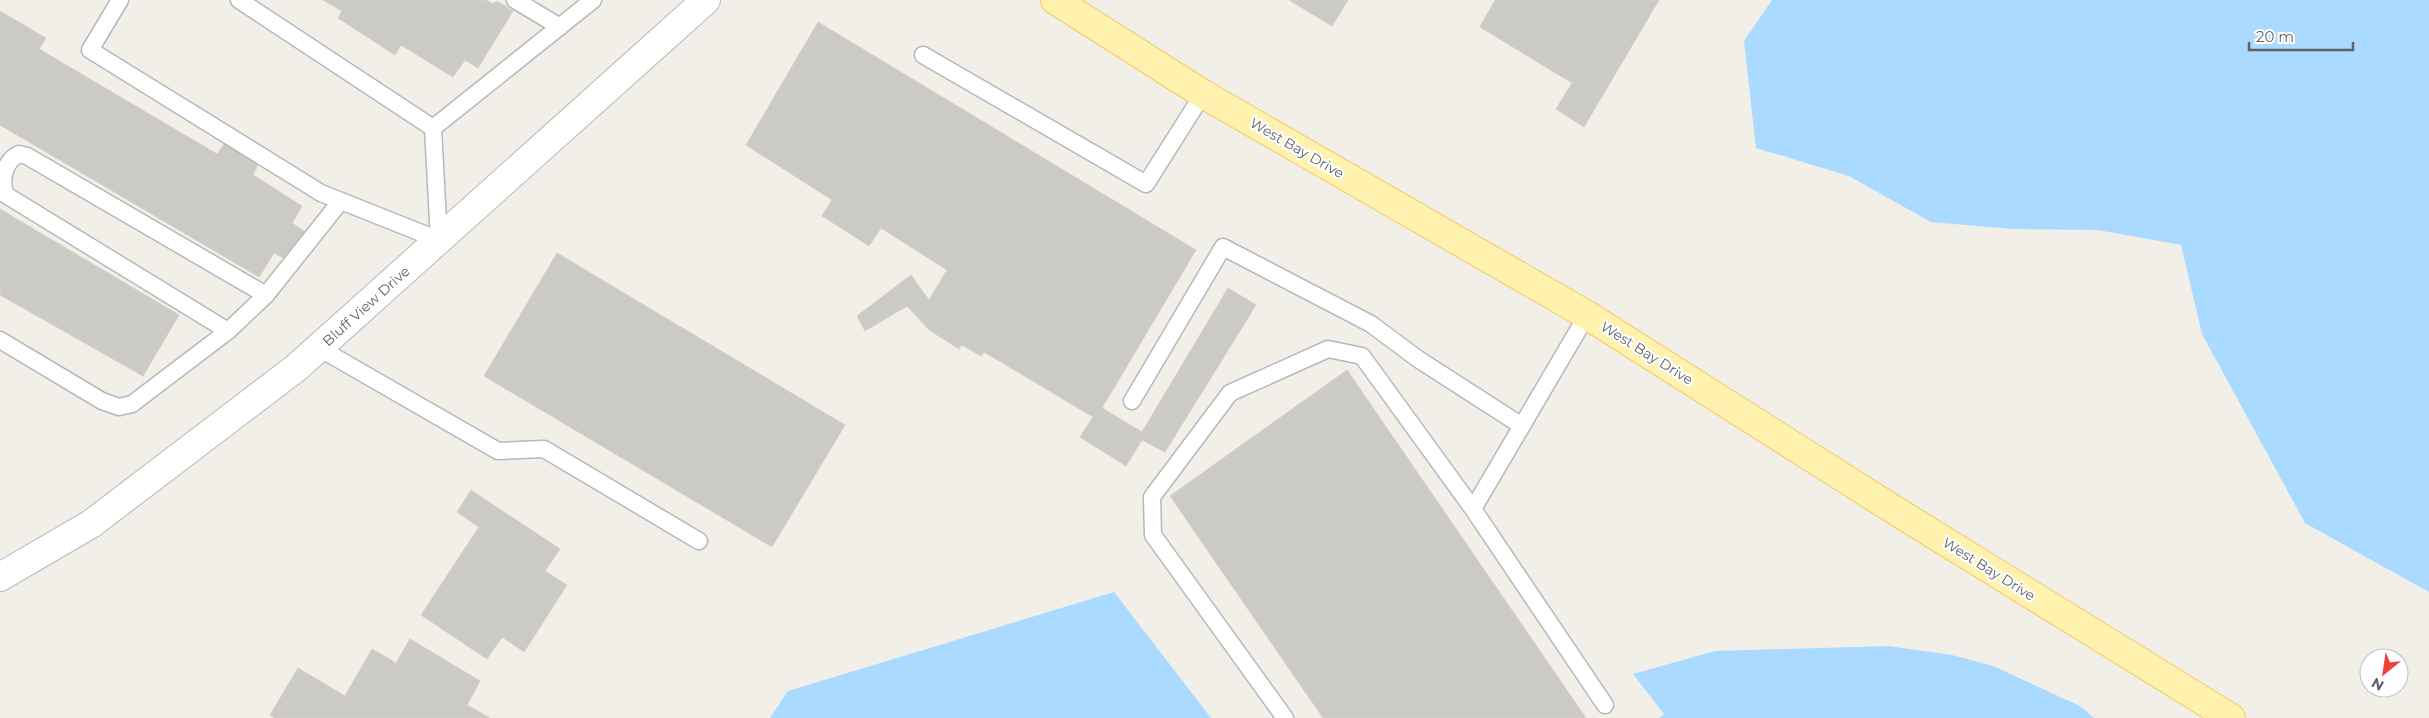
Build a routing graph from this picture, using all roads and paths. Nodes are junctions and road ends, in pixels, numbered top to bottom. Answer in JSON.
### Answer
{"nodes":[{"id":1,"x":120,"y":0,"type":"edge"},
{"id":2,"x":239,"y":0,"type":"edge"},
{"id":3,"x":515,"y":0,"type":"edge"},
{"id":4,"x":706,"y":0,"type":"edge"},
{"id":5,"x":591,"y":1,"type":"edge"},
{"id":6,"x":1070,"y":4,"type":"edge"},
{"id":7,"x":560,"y":27,"type":"junction"},
{"id":8,"x":923,"y":55,"type":"dead end"},
{"id":9,"x":1203,"y":94,"type":"junction"},
{"id":10,"x":433,"y":128,"type":"junction"},
{"id":11,"x":340,"y":202,"type":"junction"},
{"id":12,"x":439,"y":240,"type":"junction"},
{"id":13,"x":266,"y":295,"type":"junction"},
{"id":14,"x":1586,"y":315,"type":"junction"},
{"id":15,"x":228,"y":331,"type":"junction"},
{"id":16,"x":0,"y":340,"type":"edge"},
{"id":17,"x":319,"y":348,"type":"junction"},
{"id":18,"x":1132,"y":401,"type":"dead end"},
{"id":19,"x":1522,"y":426,"type":"junction"},
{"id":20,"x":1473,"y":509,"type":"junction"},
{"id":21,"x":699,"y":541,"type":"dead end"},
{"id":22,"x":0,"y":577,"type":"edge"},
{"id":23,"x":1605,"y":705,"type":"dead end"},
{"id":24,"x":1285,"y":718,"type":"edge"},
{"id":25,"x":2231,"y":718,"type":"edge"}],
"edges":[{"from":1,"to":11,"type":"lane"},
{"from":2,"to":10,"type":"lane"},
{"from":3,"to":7,"type":"lane"},
{"from":4,"to":12,"type":"street","name":"Bluff View Drive"},
{"from":5,"to":7,"type":"lane"},
{"from":6,"to":9,"type":"main road","name":"West Bay Drive"},
{"from":7,"to":10,"type":"lane"},
{"from":8,"to":9,"type":"lane"},
{"from":9,"to":14,"type":"main road","name":"West Bay Drive"},
{"from":10,"to":12,"type":"lane"},
{"from":11,"to":12,"type":"lane"},
{"from":11,"to":13,"type":"lane"},
{"from":12,"to":17,"type":"street","name":"Bluff View Drive"},
{"from":13,"to":15,"type":"lane"},
{"from":13,"to":15,"type":"lane"},
{"from":14,"to":19,"type":"lane"},
{"from":14,"to":25,"type":"main road","name":"West Bay Drive"},
{"from":15,"to":16,"type":"lane"},
{"from":17,"to":21,"type":"lane"},
{"from":17,"to":22,"type":"street","name":"Bluff View Drive"},
{"from":18,"to":19,"type":"lane"},
{"from":19,"to":20,"type":"lane"},
{"from":20,"to":23,"type":"lane"},
{"from":20,"to":24,"type":"lane"}]}
